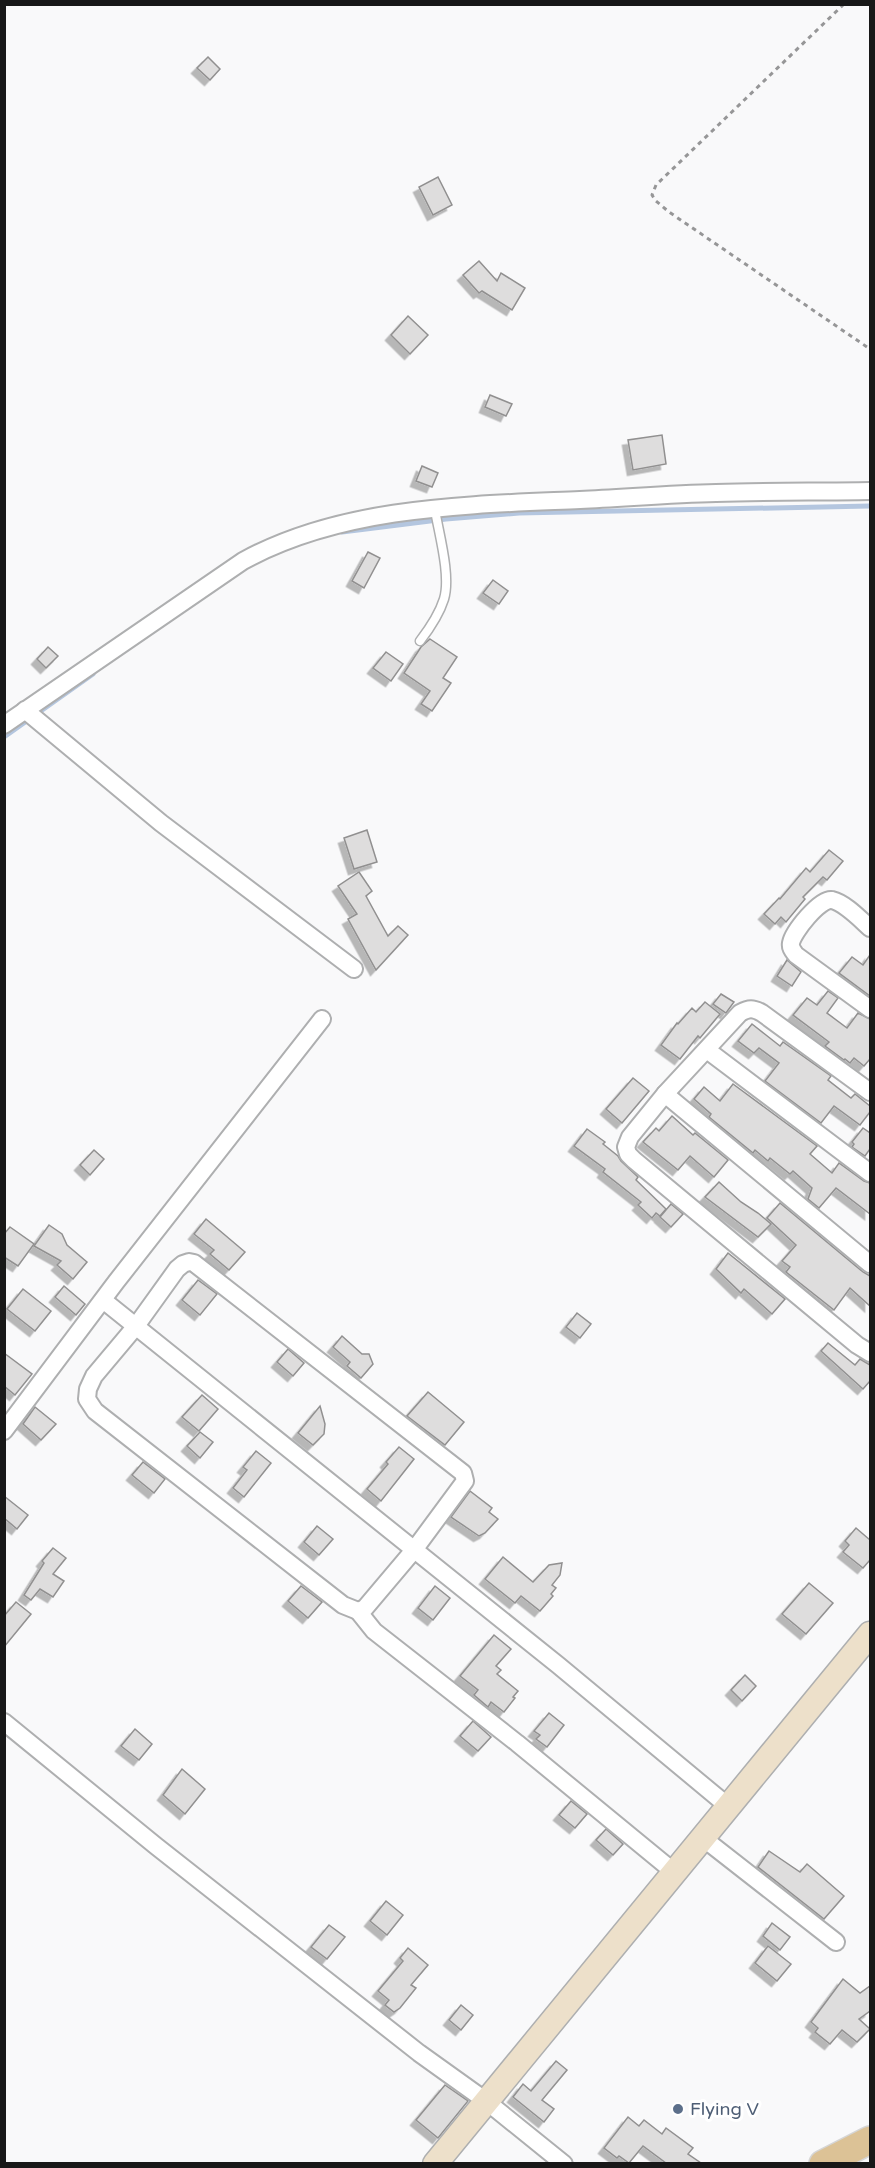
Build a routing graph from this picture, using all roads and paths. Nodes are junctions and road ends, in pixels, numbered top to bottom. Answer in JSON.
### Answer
{"nodes":[{"id":1,"x":844,"y":4,"type":"edge"},
{"id":2,"x":870,"y":349,"type":"edge"},
{"id":3,"x":870,"y":491,"type":"edge"},
{"id":4,"x":435,"y":510,"type":"junction"},
{"id":5,"x":420,"y":641,"type":"dead end"},
{"id":6,"x":25,"y":710,"type":"junction"},
{"id":7,"x":4,"y":725,"type":"edge"},
{"id":8,"x":870,"y":928,"type":"edge"},
{"id":9,"x":354,"y":969,"type":"dead end"},
{"id":10,"x":870,"y":1009,"type":"edge"},
{"id":11,"x":322,"y":1019,"type":"dead end"},
{"id":12,"x":707,"y":1050,"type":"junction"},
{"id":13,"x":870,"y":1092,"type":"edge"},
{"id":14,"x":665,"y":1094,"type":"junction"},
{"id":15,"x":870,"y":1173,"type":"edge"},
{"id":16,"x":870,"y":1264,"type":"edge"},
{"id":17,"x":103,"y":1300,"type":"junction"},
{"id":18,"x":136,"y":1326,"type":"junction"},
{"id":19,"x":870,"y":1353,"type":"edge"},
{"id":20,"x":4,"y":1431,"type":"edge"},
{"id":21,"x":414,"y":1550,"type":"junction"},
{"id":22,"x":358,"y":1611,"type":"junction"},
{"id":23,"x":870,"y":1634,"type":"edge"},
{"id":24,"x":4,"y":1722,"type":"edge"},
{"id":25,"x":729,"y":1807,"type":"junction"},
{"id":26,"x":703,"y":1838,"type":"junction"},
{"id":27,"x":674,"y":1872,"type":"junction"},
{"id":28,"x":836,"y":1942,"type":"dead end"},
{"id":29,"x":486,"y":2101,"type":"junction"},
{"id":30,"x":870,"y":2140,"type":"edge"},
{"id":31,"x":435,"y":2163,"type":"edge"},
{"id":32,"x":564,"y":2163,"type":"edge"},
{"id":33,"x":822,"y":2163,"type":"edge"}],
"edges":[{"from":1,"to":2,"type":"path"},
{"from":3,"to":4,"type":"street"},
{"from":4,"to":5,"type":"lane"},
{"from":4,"to":6,"type":"street"},
{"from":6,"to":7,"type":"street"},
{"from":6,"to":9,"type":"street"},
{"from":8,"to":10,"type":"street"},
{"from":11,"to":17,"type":"street"},
{"from":12,"to":13,"type":"street"},
{"from":12,"to":14,"type":"street"},
{"from":12,"to":15,"type":"street"},
{"from":14,"to":16,"type":"street"},
{"from":14,"to":19,"type":"street"},
{"from":17,"to":18,"type":"street"},
{"from":17,"to":20,"type":"street"},
{"from":18,"to":21,"type":"street"},
{"from":18,"to":21,"type":"street"},
{"from":18,"to":22,"type":"street"},
{"from":21,"to":22,"type":"street"},
{"from":21,"to":25,"type":"street"},
{"from":22,"to":27,"type":"street"},
{"from":23,"to":25,"type":"street"},
{"from":24,"to":29,"type":"street"},
{"from":25,"to":26,"type":"street"},
{"from":26,"to":27,"type":"street"},
{"from":26,"to":28,"type":"street"},
{"from":27,"to":29,"type":"street"},
{"from":29,"to":31,"type":"street"},
{"from":29,"to":32,"type":"street"},
{"from":30,"to":33,"type":"main road"}]}
